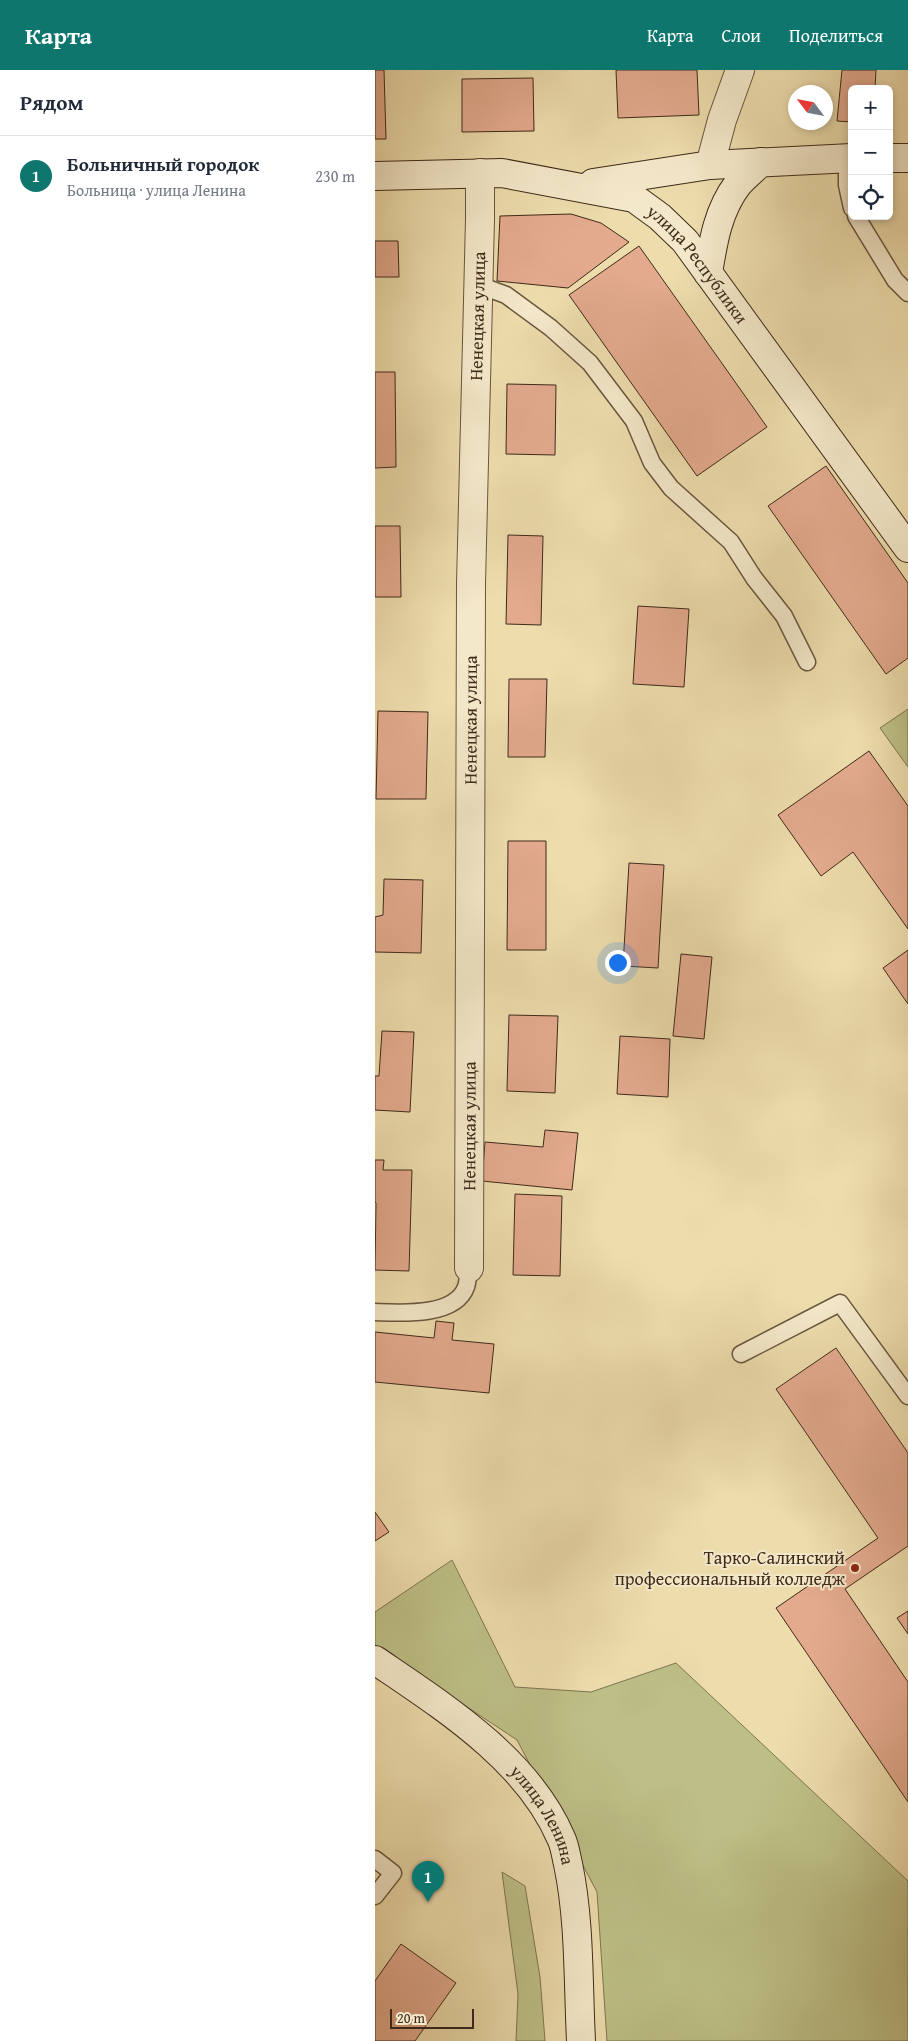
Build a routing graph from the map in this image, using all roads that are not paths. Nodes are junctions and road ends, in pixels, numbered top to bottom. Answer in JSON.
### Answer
{"nodes":[{"id":1,"x":740,"y":70,"type":"edge"},
{"id":2,"x":848,"y":158,"type":"edge"},
{"id":3,"x":893,"y":158,"type":"edge"},
{"id":4,"x":908,"y":158,"type":"edge"},
{"id":5,"x":761,"y":162,"type":"junction"},
{"id":6,"x":710,"y":164,"type":"junction"},
{"id":7,"x":480,"y":173,"type":"junction"},
{"id":8,"x":375,"y":176,"type":"edge"},
{"id":9,"x":848,"y":176,"type":"edge"},
{"id":10,"x":577,"y":186,"type":"junction"},
{"id":11,"x":848,"y":190,"type":"edge"},
{"id":12,"x":858,"y":220,"type":"edge"},
{"id":13,"x":708,"y":273,"type":"junction"},
{"id":14,"x":479,"y":285,"type":"junction"},
{"id":15,"x":908,"y":294,"type":"edge"},
{"id":16,"x":908,"y":548,"type":"edge"},
{"id":17,"x":807,"y":662,"type":"dead end"},
{"id":18,"x":469,"y":1268,"type":"joint"},
{"id":19,"x":375,"y":1312,"type":"edge"},
{"id":20,"x":741,"y":1354,"type":"dead end"},
{"id":21,"x":908,"y":1396,"type":"edge"},
{"id":22,"x":375,"y":1660,"type":"edge"},
{"id":23,"x":375,"y":1859,"type":"edge"},
{"id":24,"x":375,"y":1896,"type":"edge"},
{"id":25,"x":581,"y":2041,"type":"edge"}],
"edges":[{"from":1,"to":6,"type":"street"},
{"from":2,"to":5,"type":"street"},
{"from":3,"to":4,"type":"street"},
{"from":5,"to":6,"type":"street"},
{"from":5,"to":13,"type":"street"},
{"from":6,"to":10,"type":"street"},
{"from":7,"to":8,"type":"street","name":"улица Республики"},
{"from":7,"to":10,"type":"street","name":"улица Республики"},
{"from":7,"to":14,"type":"street","name":"Ненецкая улица"},
{"from":9,"to":11,"type":"lane"},
{"from":10,"to":13,"type":"street","name":"улица Республики"},
{"from":12,"to":15,"type":"lane"},
{"from":13,"to":16,"type":"street","name":"улица Республики"},
{"from":14,"to":17,"type":"lane"},
{"from":14,"to":18,"type":"street","name":"Ненецкая улица"},
{"from":18,"to":19,"type":"lane"},
{"from":20,"to":21,"type":"lane"},
{"from":22,"to":25,"type":"street","name":"улица Ленина"},
{"from":23,"to":24,"type":"lane"}]}
